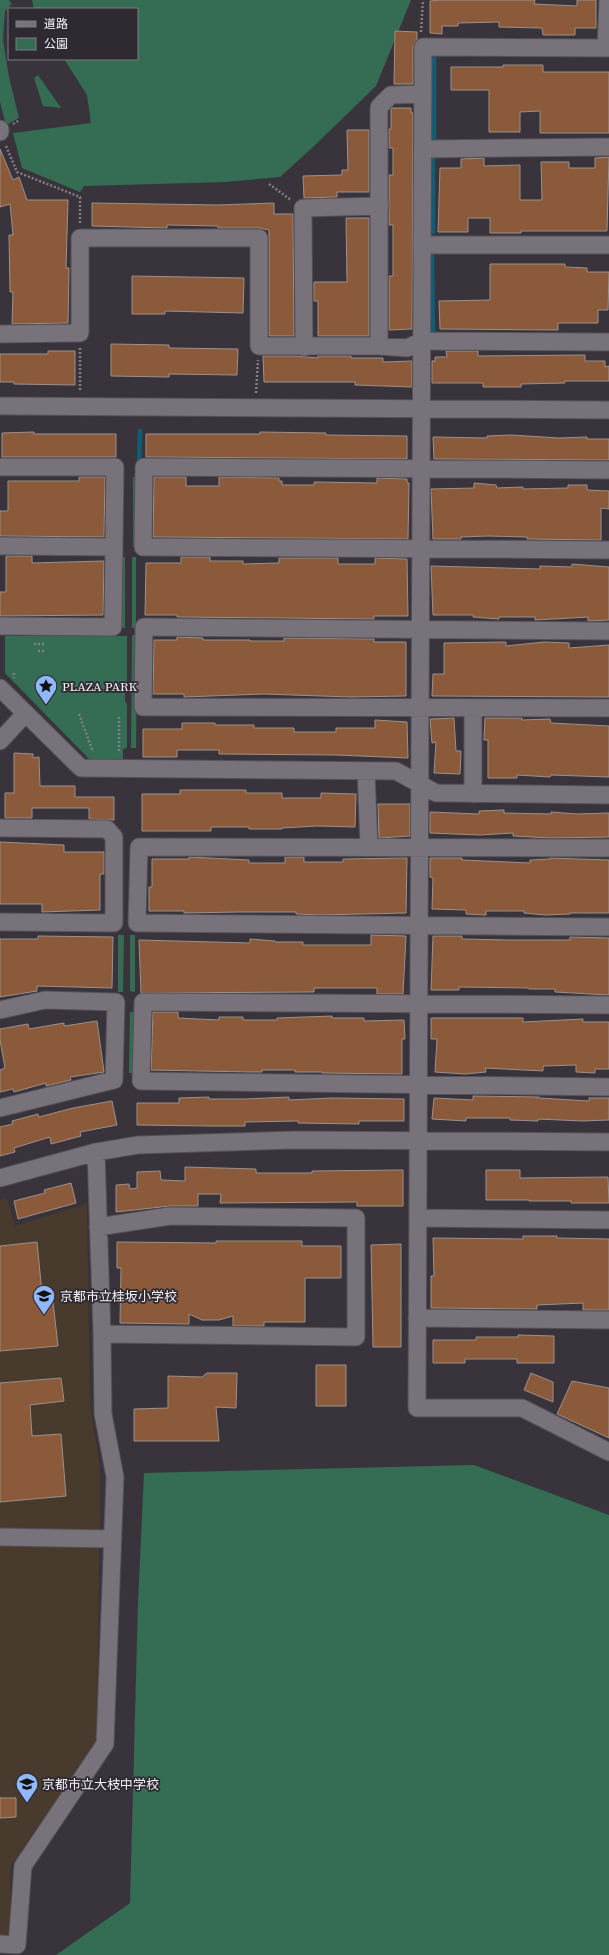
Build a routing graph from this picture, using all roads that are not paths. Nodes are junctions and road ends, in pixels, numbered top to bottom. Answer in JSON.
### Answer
{"nodes":[{"id":1,"x":608,"y":0,"type":"edge"},
{"id":2,"x":608,"y":48,"type":"edge"},
{"id":3,"x":423,"y":94,"type":"junction"},
{"id":4,"x":609,"y":147,"type":"edge"},
{"id":5,"x":423,"y":149,"type":"junction"},
{"id":6,"x":380,"y":206,"type":"junction"},
{"id":7,"x":422,"y":245,"type":"junction"},
{"id":8,"x":609,"y":245,"type":"edge"},
{"id":9,"x":0,"y":334,"type":"edge"},
{"id":10,"x":422,"y":341,"type":"junction"},
{"id":11,"x":609,"y":342,"type":"edge"},
{"id":12,"x":304,"y":346,"type":"junction"},
{"id":13,"x":379,"y":346,"type":"junction"},
{"id":14,"x":0,"y":406,"type":"edge"},
{"id":15,"x":422,"y":409,"type":"junction"},
{"id":16,"x":609,"y":410,"type":"edge"},
{"id":17,"x":0,"y":467,"type":"edge"},
{"id":18,"x":421,"y":469,"type":"junction"},
{"id":19,"x":609,"y":470,"type":"edge"},
{"id":20,"x":0,"y":546,"type":"edge"},
{"id":21,"x":114,"y":547,"type":"junction"},
{"id":22,"x":421,"y":549,"type":"junction"},
{"id":23,"x":609,"y":550,"type":"edge"},
{"id":24,"x":0,"y":626,"type":"edge"},
{"id":25,"x":420,"y":629,"type":"junction"},
{"id":26,"x":609,"y":630,"type":"edge"},
{"id":27,"x":0,"y":688,"type":"edge"},
{"id":28,"x":420,"y":708,"type":"junction"},
{"id":29,"x":473,"y":708,"type":"junction"},
{"id":30,"x":609,"y":708,"type":"edge"},
{"id":31,"x":25,"y":714,"type":"junction"},
{"id":32,"x":0,"y":741,"type":"edge"},
{"id":33,"x":366,"y":771,"type":"junction"},
{"id":34,"x":420,"y":785,"type":"junction"},
{"id":35,"x":473,"y":794,"type":"junction"},
{"id":36,"x":609,"y":795,"type":"edge"},
{"id":37,"x":0,"y":828,"type":"edge"},
{"id":38,"x":369,"y":847,"type":"junction"},
{"id":39,"x":420,"y":848,"type":"junction"},
{"id":40,"x":609,"y":848,"type":"edge"},
{"id":41,"x":0,"y":922,"type":"edge"},
{"id":42,"x":419,"y":925,"type":"junction"},
{"id":43,"x":609,"y":927,"type":"edge"},
{"id":44,"x":419,"y":1004,"type":"junction"},
{"id":45,"x":609,"y":1005,"type":"edge"},
{"id":46,"x":0,"y":1010,"type":"edge"},
{"id":47,"x":418,"y":1084,"type":"junction"},
{"id":48,"x":609,"y":1087,"type":"edge"},
{"id":49,"x":0,"y":1108,"type":"edge"},
{"id":50,"x":418,"y":1141,"type":"junction"},
{"id":51,"x":609,"y":1142,"type":"edge"},
{"id":52,"x":96,"y":1152,"type":"junction"},
{"id":53,"x":0,"y":1178,"type":"edge"},
{"id":54,"x":418,"y":1218,"type":"junction"},
{"id":55,"x":609,"y":1220,"type":"edge"},
{"id":56,"x":98,"y":1227,"type":"junction"},
{"id":57,"x":417,"y":1318,"type":"junction"},
{"id":58,"x":609,"y":1320,"type":"edge"},
{"id":59,"x":102,"y":1334,"type":"junction"},
{"id":60,"x":609,"y":1452,"type":"edge"},
{"id":61,"x":0,"y":1537,"type":"edge"},
{"id":62,"x":113,"y":1539,"type":"junction"},
{"id":63,"x":0,"y":1944,"type":"edge"},
{"id":64,"x":15,"y":1950,"type":"edge"}],
"edges":[{"from":1,"to":2,"type":"street"},
{"from":2,"to":3,"type":"street"},
{"from":3,"to":5,"type":"street"},
{"from":3,"to":6,"type":"street"},
{"from":4,"to":5,"type":"street"},
{"from":5,"to":7,"type":"street"},
{"from":6,"to":12,"type":"street"},
{"from":6,"to":13,"type":"street"},
{"from":7,"to":8,"type":"street"},
{"from":7,"to":10,"type":"street"},
{"from":9,"to":12,"type":"street"},
{"from":10,"to":11,"type":"street"},
{"from":10,"to":13,"type":"street"},
{"from":10,"to":15,"type":"street"},
{"from":12,"to":13,"type":"street"},
{"from":14,"to":15,"type":"street"},
{"from":15,"to":16,"type":"street"},
{"from":15,"to":18,"type":"street"},
{"from":17,"to":21,"type":"street"},
{"from":18,"to":19,"type":"street"},
{"from":18,"to":22,"type":"street"},
{"from":18,"to":22,"type":"street"},
{"from":20,"to":21,"type":"street"},
{"from":21,"to":24,"type":"street"},
{"from":22,"to":23,"type":"street"},
{"from":22,"to":25,"type":"street"},
{"from":25,"to":26,"type":"street"},
{"from":25,"to":28,"type":"street"},
{"from":25,"to":28,"type":"street"},
{"from":27,"to":31,"type":"street"},
{"from":28,"to":29,"type":"street"},
{"from":28,"to":34,"type":"street"},
{"from":29,"to":30,"type":"street"},
{"from":29,"to":35,"type":"street"},
{"from":31,"to":32,"type":"street"},
{"from":31,"to":33,"type":"street"},
{"from":33,"to":34,"type":"street"},
{"from":33,"to":38,"type":"street"},
{"from":34,"to":35,"type":"street"},
{"from":34,"to":39,"type":"street"},
{"from":35,"to":36,"type":"street"},
{"from":37,"to":41,"type":"street"},
{"from":38,"to":39,"type":"street"},
{"from":38,"to":42,"type":"street"},
{"from":39,"to":40,"type":"street"},
{"from":39,"to":42,"type":"street"},
{"from":42,"to":43,"type":"street"},
{"from":42,"to":44,"type":"street"},
{"from":44,"to":45,"type":"street"},
{"from":44,"to":47,"type":"street"},
{"from":44,"to":47,"type":"street"},
{"from":46,"to":49,"type":"street"},
{"from":47,"to":48,"type":"street"},
{"from":47,"to":50,"type":"street"},
{"from":50,"to":51,"type":"street"},
{"from":50,"to":52,"type":"street"},
{"from":50,"to":54,"type":"street"},
{"from":52,"to":53,"type":"street"},
{"from":52,"to":56,"type":"street"},
{"from":54,"to":55,"type":"street"},
{"from":54,"to":57,"type":"street"},
{"from":56,"to":59,"type":"street"},
{"from":56,"to":59,"type":"street"},
{"from":57,"to":58,"type":"street"},
{"from":57,"to":60,"type":"street"},
{"from":59,"to":62,"type":"street"},
{"from":61,"to":62,"type":"street"},
{"from":62,"to":64,"type":"street"},
{"from":63,"to":64,"type":"street"}]}
